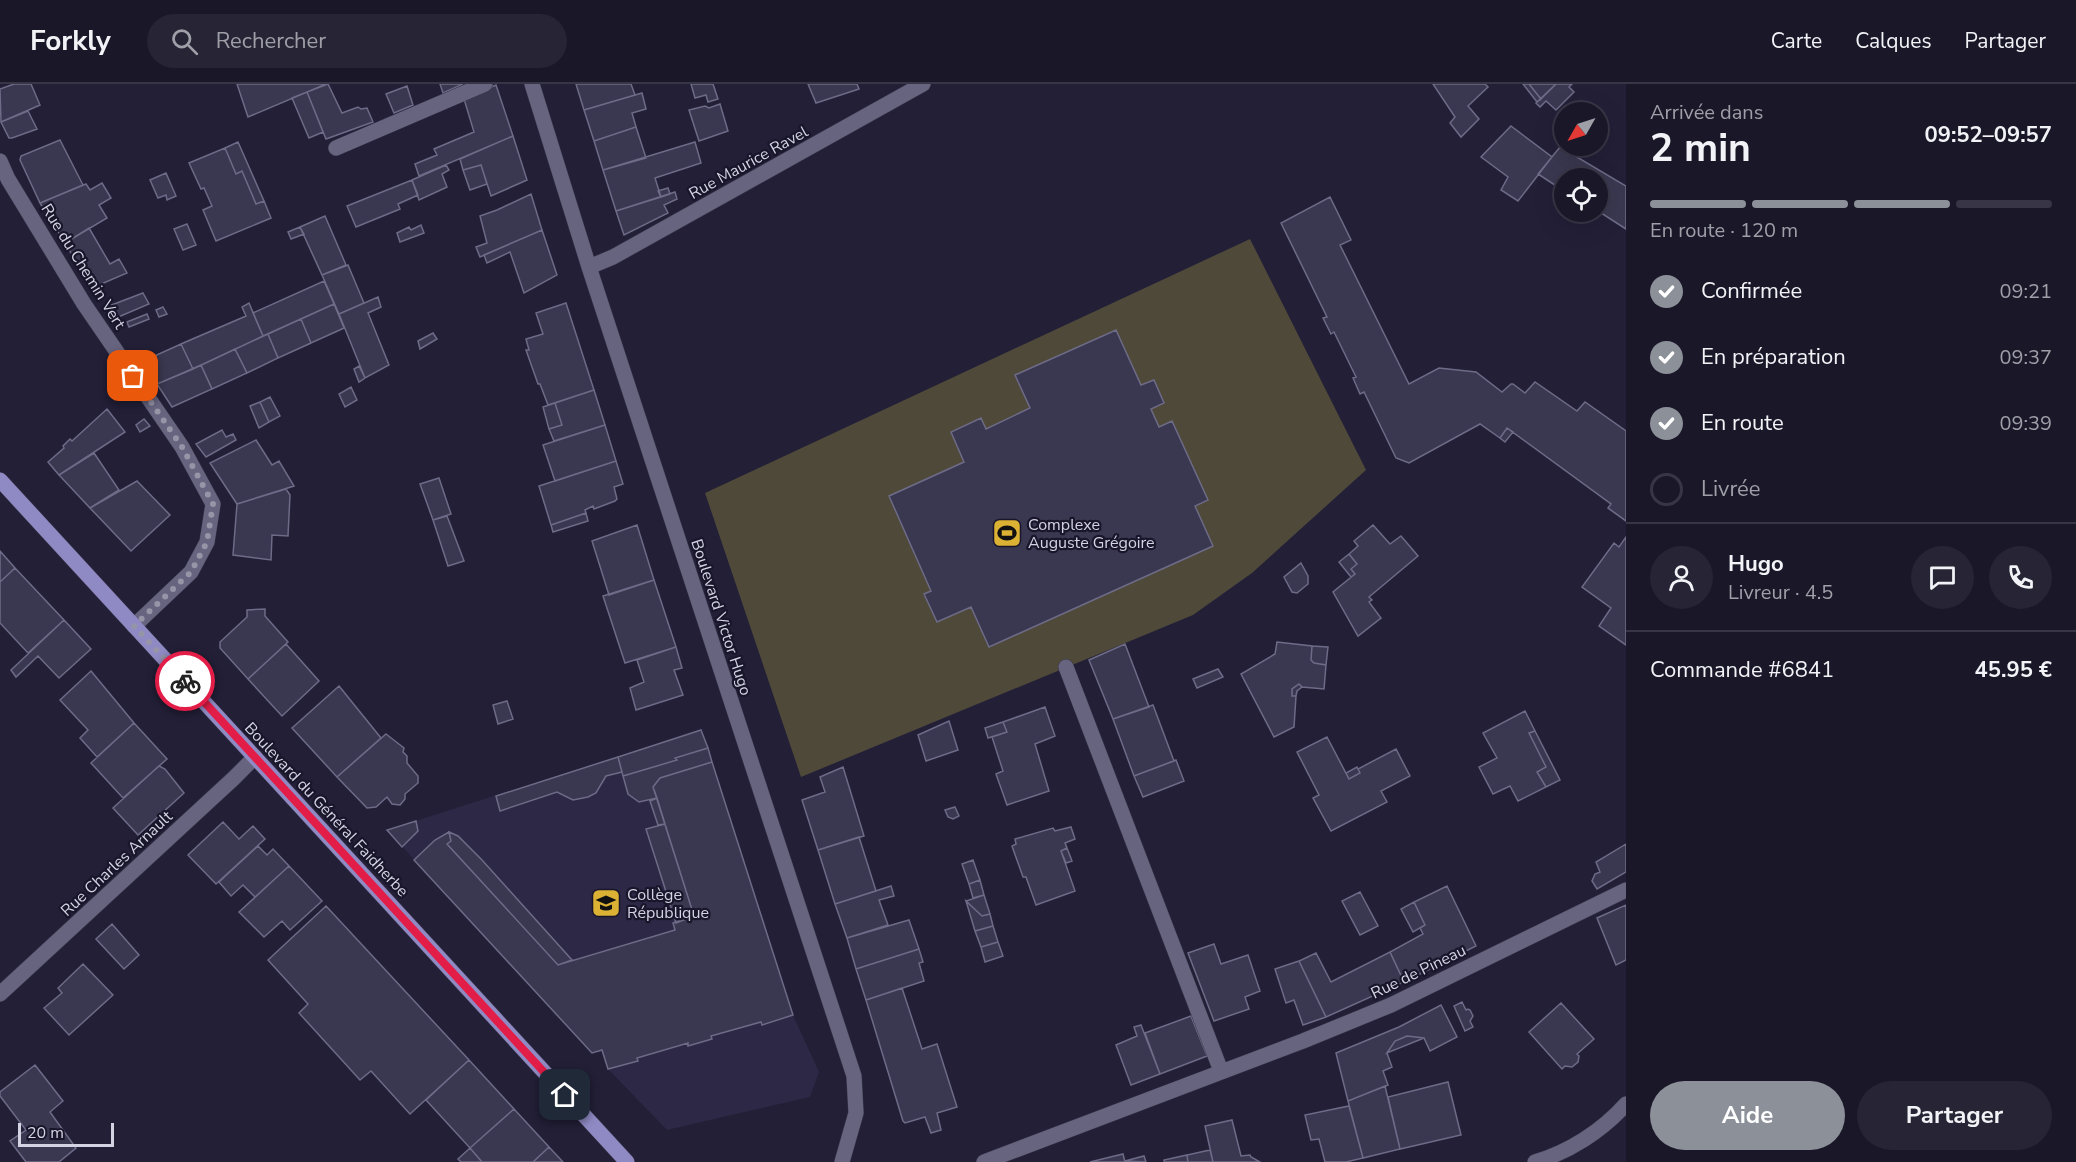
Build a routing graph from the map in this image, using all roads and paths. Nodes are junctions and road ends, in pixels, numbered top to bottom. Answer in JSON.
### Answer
{"nodes":[{"id":1,"x":485,"y":84,"type":"edge"},
{"id":2,"x":532,"y":84,"type":"edge"},
{"id":3,"x":923,"y":84,"type":"edge"},
{"id":4,"x":336,"y":148,"type":"dead end"},
{"id":5,"x":0,"y":161,"type":"edge"},
{"id":6,"x":589,"y":267,"type":"junction"},
{"id":7,"x":0,"y":480,"type":"edge"},
{"id":8,"x":134,"y":626,"type":"junction"},
{"id":9,"x":1066,"y":667,"type":"dead end"},
{"id":10,"x":255,"y":757,"type":"junction"},
{"id":11,"x":1626,"y":890,"type":"edge"},
{"id":12,"x":0,"y":994,"type":"edge"},
{"id":13,"x":1221,"y":1071,"type":"junction"},
{"id":14,"x":1626,"y":1104,"type":"edge"},
{"id":15,"x":627,"y":1162,"type":"edge"},
{"id":16,"x":842,"y":1162,"type":"edge"},
{"id":17,"x":984,"y":1162,"type":"edge"},
{"id":18,"x":1535,"y":1162,"type":"edge"}],
"edges":[{"from":1,"to":4,"type":"street"},
{"from":2,"to":6,"type":"street","name":"Boulevard Victor Hugo"},
{"from":3,"to":6,"type":"street","name":"Rue Maurice Ravel"},
{"from":5,"to":8,"type":"street","name":"Rue du Chemin Vert"},
{"from":6,"to":16,"type":"street","name":"Boulevard Victor Hugo"},
{"from":7,"to":8,"type":"main road","name":"Boulevard du Général Faidherbe"},
{"from":8,"to":10,"type":"main road","name":"Boulevard du Général Faidherbe"},
{"from":9,"to":13,"type":"street"},
{"from":10,"to":12,"type":"street","name":"Rue Charles Arnault"},
{"from":10,"to":15,"type":"main road","name":"Boulevard du Général Faidherbe"},
{"from":11,"to":13,"type":"street","name":"Rue de Pineau"},
{"from":13,"to":17,"type":"street","name":"Rue de Pineau"},
{"from":14,"to":18,"type":"street"}]}
